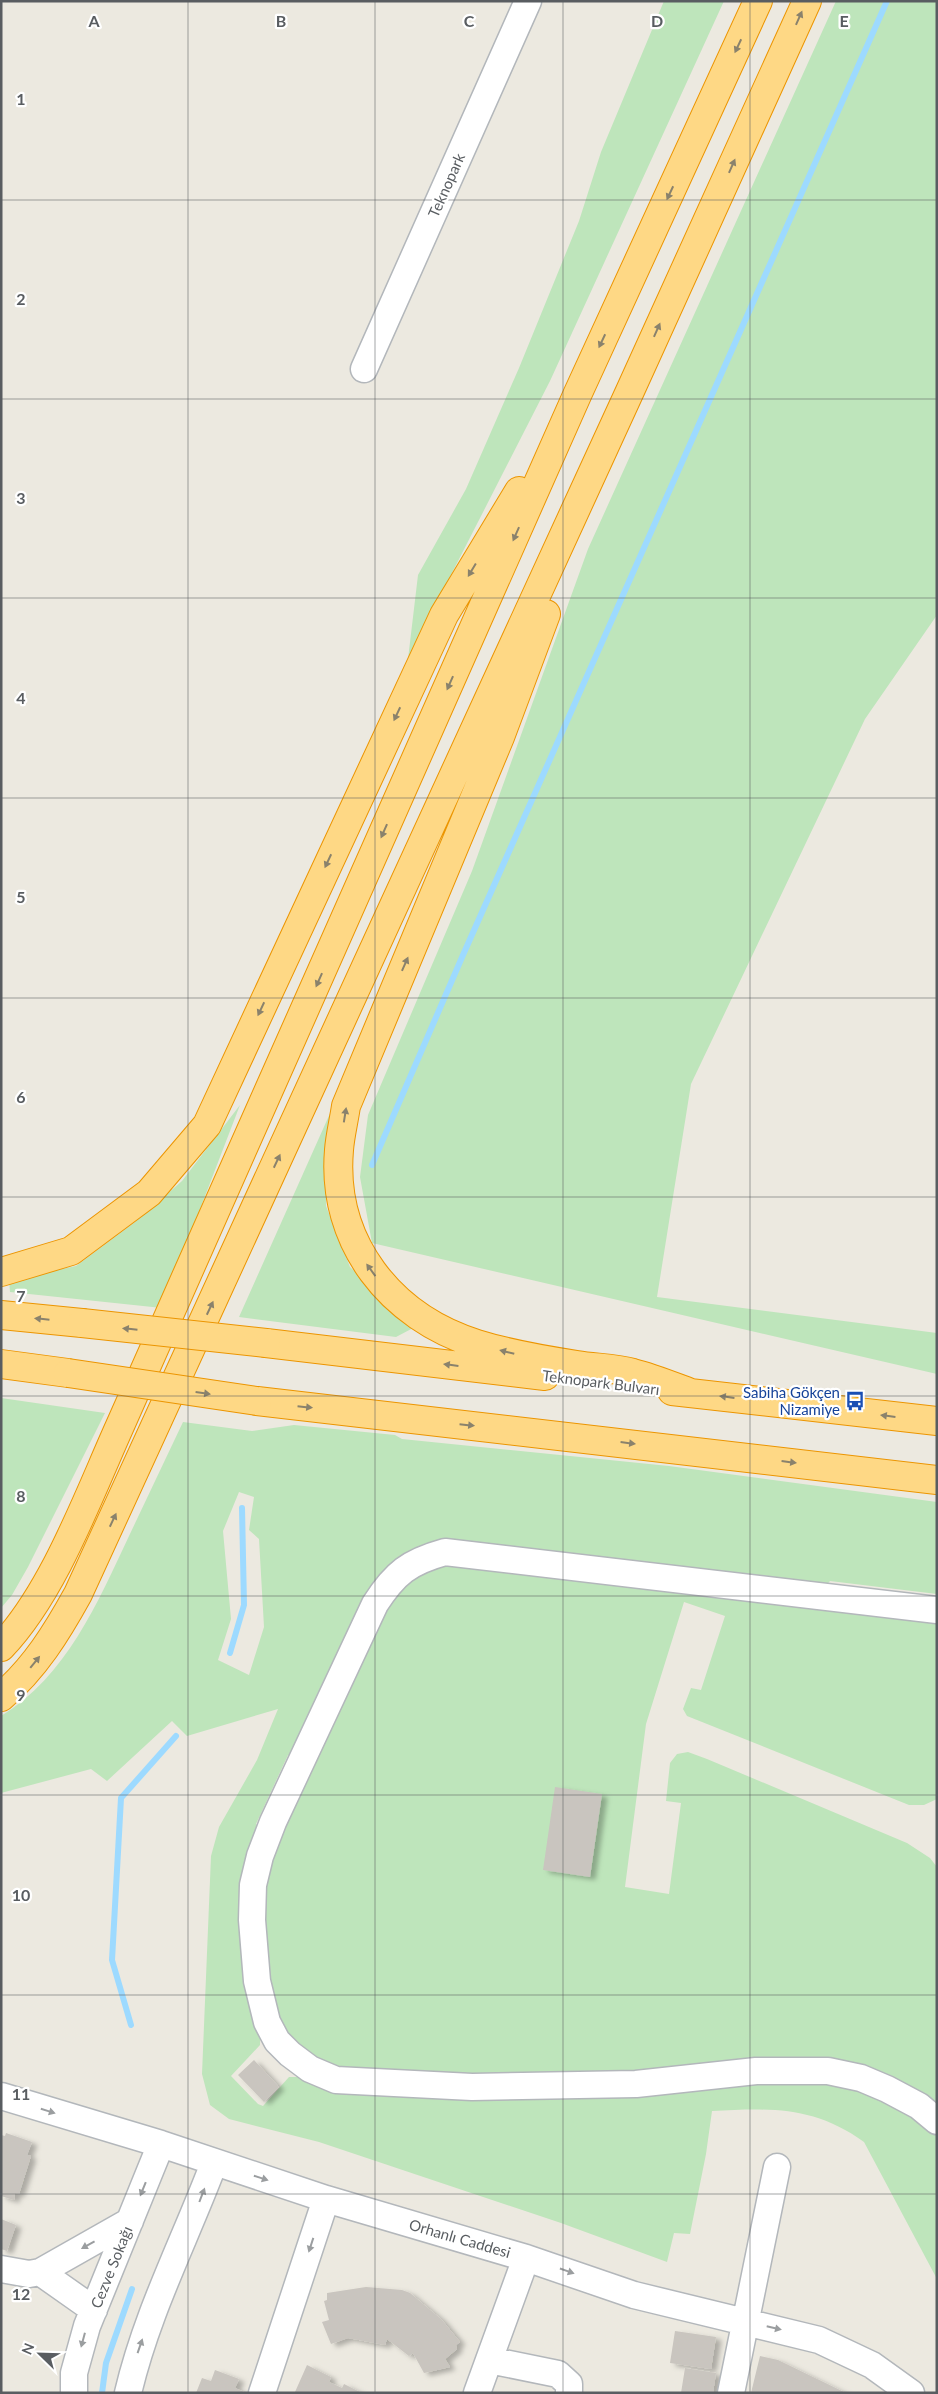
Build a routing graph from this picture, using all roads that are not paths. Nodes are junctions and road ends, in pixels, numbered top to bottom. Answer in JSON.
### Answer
{"nodes":[{"id":1,"x":528,"y":1,"type":"edge"},
{"id":2,"x":758,"y":1,"type":"edge"},
{"id":3,"x":807,"y":1,"type":"edge"},
{"id":4,"x":364,"y":369,"type":"dead end"},
{"id":5,"x":630,"y":390,"type":"junction"},
{"id":6,"x":578,"y":394,"type":"junction"},
{"id":7,"x":1,"y":1272,"type":"edge"},
{"id":8,"x":1,"y":1315,"type":"edge"},
{"id":9,"x":1,"y":1364,"type":"edge"},
{"id":10,"x":68,"y":1373,"type":"junction"},
{"id":11,"x":1,"y":1374,"type":"edge"},
{"id":12,"x":691,"y":1393,"type":"junction"},
{"id":13,"x":937,"y":1421,"type":"edge"},
{"id":14,"x":937,"y":1480,"type":"edge"},
{"id":15,"x":937,"y":1610,"type":"edge"},
{"id":16,"x":1,"y":1647,"type":"edge"},
{"id":17,"x":1,"y":1697,"type":"edge"},
{"id":18,"x":1,"y":2096,"type":"edge"},
{"id":19,"x":937,"y":2120,"type":"edge"},
{"id":20,"x":161,"y":2144,"type":"junction"},
{"id":21,"x":214,"y":2163,"type":"junction"},
{"id":22,"x":777,"y":2167,"type":"dead end"},
{"id":23,"x":326,"y":2199,"type":"junction"},
{"id":24,"x":130,"y":2221,"type":"junction"},
{"id":25,"x":526,"y":2258,"type":"junction"},
{"id":26,"x":1,"y":2270,"type":"edge"},
{"id":27,"x":40,"y":2272,"type":"junction"},
{"id":28,"x":94,"y":2310,"type":"junction"},
{"id":29,"x":745,"y":2320,"type":"junction"},
{"id":30,"x":489,"y":2360,"type":"junction"},
{"id":31,"x":74,"y":2393,"type":"edge"},
{"id":32,"x":128,"y":2393,"type":"edge"},
{"id":33,"x":262,"y":2393,"type":"edge"},
{"id":34,"x":477,"y":2393,"type":"edge"},
{"id":35,"x":569,"y":2393,"type":"edge"},
{"id":36,"x":731,"y":2393,"type":"edge"},
{"id":37,"x":911,"y":2393,"type":"edge"}],
"edges":[{"from":1,"to":4,"type":"street","name":"Teknopark"},
{"from":2,"to":6,"type":"highway","one_way":true},
{"from":5,"to":3,"type":"highway","one_way":true},
{"from":12,"to":5,"type":"highway","one_way":true},
{"from":17,"to":5,"type":"highway","one_way":true},
{"from":6,"to":7,"type":"highway","one_way":true},
{"from":6,"to":16,"type":"highway","one_way":true},
{"from":12,"to":8,"type":"highway","name":"Teknopark Bulvarı","one_way":true,"bridge":true},
{"from":9,"to":10,"type":"highway"},
{"from":10,"to":11,"type":"highway"},
{"from":10,"to":14,"type":"highway","one_way":true,"bridge":true},
{"from":13,"to":12,"type":"highway","name":"Teknopark Bulvarı","one_way":true},
{"from":15,"to":19,"type":"street"},
{"from":18,"to":20,"type":"street","name":"Orhanlı Caddesi","one_way":true},
{"from":20,"to":21,"type":"street","name":"Orhanlı Caddesi"},
{"from":20,"to":24,"type":"street","name":"Cezve Sokağı","one_way":true},
{"from":21,"to":23,"type":"street","name":"Orhanlı Caddesi","one_way":true},
{"from":32,"to":21,"type":"street","one_way":true},
{"from":22,"to":29,"type":"street"},
{"from":23,"to":25,"type":"street","name":"Orhanlı Caddesi"},
{"from":23,"to":33,"type":"street","one_way":true},
{"from":24,"to":27,"type":"street","one_way":true},
{"from":24,"to":28,"type":"street","name":"Cezve Sokağı"},
{"from":25,"to":29,"type":"street","name":"Orhanlı Caddesi","one_way":true},
{"from":25,"to":30,"type":"street"},
{"from":26,"to":27,"type":"street"},
{"from":27,"to":28,"type":"street"},
{"from":28,"to":31,"type":"street","name":"Cezve Sokağı","one_way":true},
{"from":29,"to":36,"type":"street"},
{"from":29,"to":37,"type":"street","name":"Orhanlı Caddesi","one_way":true},
{"from":30,"to":34,"type":"street"},
{"from":30,"to":35,"type":"street"}]}
